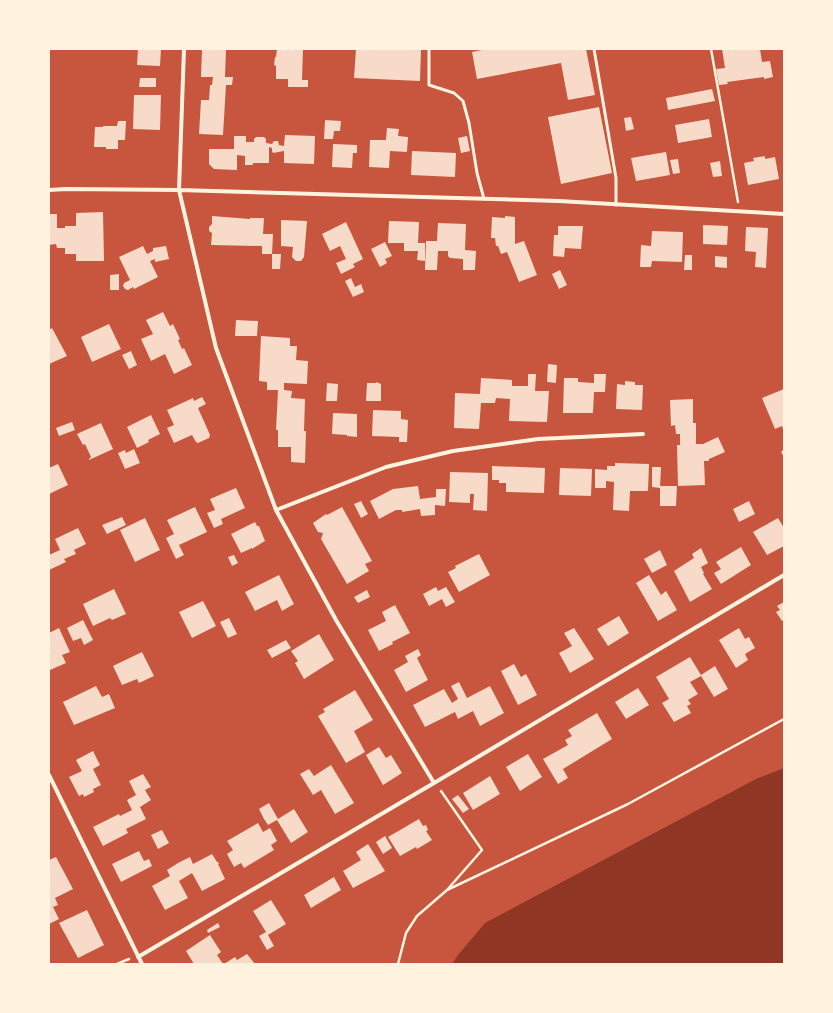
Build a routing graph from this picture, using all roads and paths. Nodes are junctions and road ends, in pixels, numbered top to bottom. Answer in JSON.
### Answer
{"nodes":[{"id":1,"x":184,"y":49,"type":"edge"},
{"id":2,"x":430,"y":49,"type":"edge"},
{"id":3,"x":594,"y":49,"type":"edge"},
{"id":4,"x":711,"y":49,"type":"edge"},
{"id":5,"x":49,"y":190,"type":"edge"},
{"id":6,"x":179,"y":190,"type":"junction"},
{"id":7,"x":484,"y":199,"type":"junction"},
{"id":8,"x":616,"y":205,"type":"junction"},
{"id":9,"x":740,"y":212,"type":"junction"},
{"id":10,"x":784,"y":214,"type":"edge"},
{"id":11,"x":643,"y":434,"type":"dead end"},
{"id":12,"x":276,"y":510,"type":"junction"},
{"id":13,"x":784,"y":575,"type":"edge"},
{"id":14,"x":784,"y":719,"type":"edge"},
{"id":15,"x":49,"y":775,"type":"edge"},
{"id":16,"x":434,"y":783,"type":"junction"},
{"id":17,"x":447,"y":890,"type":"junction"},
{"id":18,"x":138,"y":957,"type":"junction"},
{"id":19,"x":142,"y":964,"type":"edge"},
{"id":20,"x":398,"y":964,"type":"edge"}],
"edges":[{"from":1,"to":6,"type":"street"},
{"from":2,"to":7,"type":"lane"},
{"from":3,"to":8,"type":"lane"},
{"from":4,"to":9,"type":"path"},
{"from":5,"to":6,"type":"street"},
{"from":6,"to":7,"type":"street"},
{"from":6,"to":12,"type":"street"},
{"from":7,"to":8,"type":"street"},
{"from":8,"to":9,"type":"street"},
{"from":9,"to":10,"type":"street"},
{"from":11,"to":12,"type":"street"},
{"from":12,"to":16,"type":"street"},
{"from":13,"to":16,"type":"street"},
{"from":14,"to":17,"type":"path"},
{"from":15,"to":18,"type":"street"},
{"from":16,"to":17,"type":"path"},
{"from":16,"to":18,"type":"street"},
{"from":17,"to":20,"type":"path"},
{"from":18,"to":19,"type":"street"}]}
